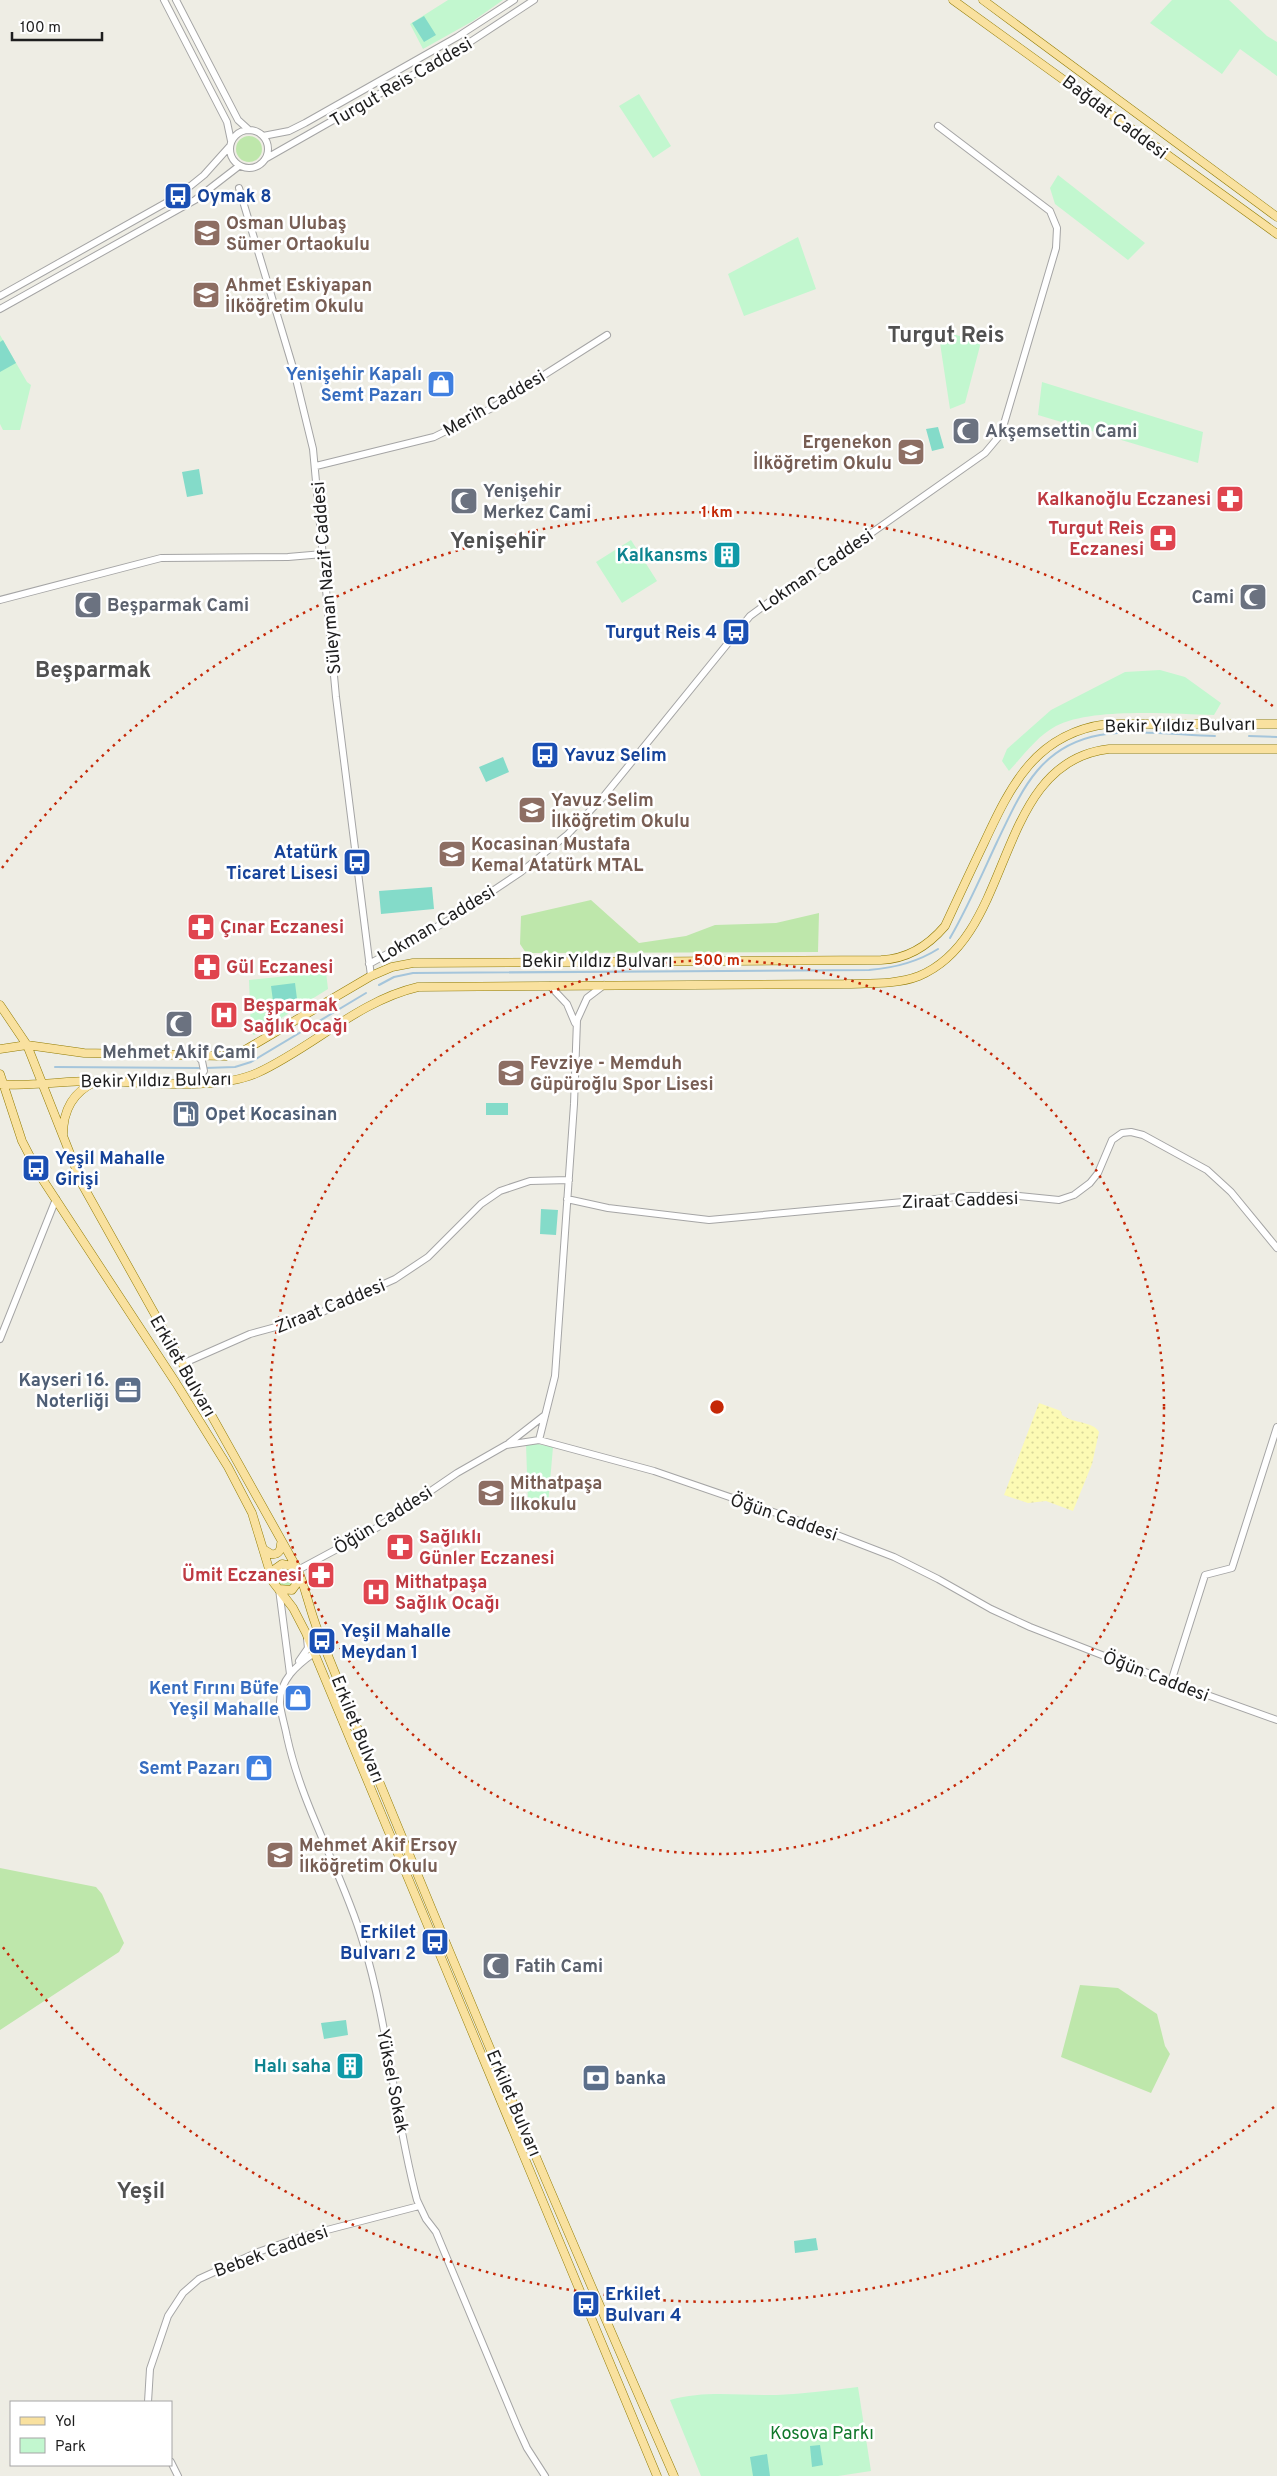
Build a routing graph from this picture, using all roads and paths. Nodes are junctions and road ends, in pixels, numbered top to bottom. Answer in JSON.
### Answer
{"nodes":[{"id":1,"x":164,"y":0,"type":"edge"},
{"id":2,"x":176,"y":0,"type":"edge"},
{"id":3,"x":514,"y":0,"type":"edge"},
{"id":4,"x":534,"y":0,"type":"edge"},
{"id":5,"x":953,"y":0,"type":"edge"},
{"id":6,"x":983,"y":0,"type":"edge"},
{"id":7,"x":938,"y":126,"type":"dead end"},
{"id":8,"x":249,"y":130,"type":"junction"},
{"id":9,"x":263,"y":136,"type":"junction"},
{"id":10,"x":230,"y":144,"type":"junction"},
{"id":11,"x":265,"y":159,"type":"junction"},
{"id":12,"x":239,"y":166,"type":"junction"},
{"id":13,"x":238,"y":188,"type":"dead end"},
{"id":14,"x":1277,"y":217,"type":"edge"},
{"id":15,"x":1277,"y":234,"type":"edge"},
{"id":16,"x":0,"y":296,"type":"edge"},
{"id":17,"x":0,"y":309,"type":"edge"},
{"id":18,"x":607,"y":335,"type":"dead end"},
{"id":19,"x":316,"y":466,"type":"junction"},
{"id":20,"x":323,"y":554,"type":"junction"},
{"id":21,"x":0,"y":600,"type":"edge"},
{"id":22,"x":1277,"y":724,"type":"edge"},
{"id":23,"x":1277,"y":749,"type":"edge"},
{"id":24,"x":369,"y":964,"type":"junction"},
{"id":25,"x":371,"y":976,"type":"junction"},
{"id":26,"x":604,"y":985,"type":"junction"},
{"id":27,"x":550,"y":986,"type":"junction"},
{"id":28,"x":0,"y":1005,"type":"edge"},
{"id":29,"x":576,"y":1027,"type":"junction"},
{"id":30,"x":27,"y":1045,"type":"junction"},
{"id":31,"x":0,"y":1049,"type":"edge"},
{"id":32,"x":200,"y":1058,"type":"junction"},
{"id":33,"x":0,"y":1074,"type":"edge"},
{"id":34,"x":98,"y":1081,"type":"junction"},
{"id":35,"x":42,"y":1082,"type":"junction"},
{"id":36,"x":194,"y":1082,"type":"junction"},
{"id":37,"x":2,"y":1084,"type":"edge"},
{"id":38,"x":0,"y":1094,"type":"edge"},
{"id":39,"x":11,"y":1108,"type":"junction"},
{"id":40,"x":64,"y":1139,"type":"junction"},
{"id":41,"x":569,"y":1180,"type":"junction"},
{"id":42,"x":56,"y":1199,"type":"junction"},
{"id":43,"x":567,"y":1199,"type":"junction"},
{"id":44,"x":1277,"y":1248,"type":"edge"},
{"id":45,"x":0,"y":1338,"type":"edge"},
{"id":46,"x":182,"y":1364,"type":"junction"},
{"id":47,"x":545,"y":1414,"type":"junction"},
{"id":48,"x":1277,"y":1427,"type":"edge"},
{"id":49,"x":539,"y":1440,"type":"junction"},
{"id":50,"x":506,"y":1445,"type":"junction"},
{"id":51,"x":281,"y":1544,"type":"junction"},
{"id":52,"x":263,"y":1549,"type":"junction"},
{"id":53,"x":296,"y":1568,"type":"junction"},
{"id":54,"x":272,"y":1578,"type":"junction"},
{"id":55,"x":300,"y":1579,"type":"junction"},
{"id":56,"x":279,"y":1589,"type":"junction"},
{"id":57,"x":306,"y":1632,"type":"junction"},
{"id":58,"x":314,"y":1653,"type":"junction"},
{"id":59,"x":295,"y":1667,"type":"junction"},
{"id":60,"x":290,"y":1674,"type":"junction"},
{"id":61,"x":1170,"y":1682,"type":"junction"},
{"id":62,"x":1277,"y":1720,"type":"edge"},
{"id":63,"x":419,"y":2206,"type":"junction"},
{"id":64,"x":148,"y":2401,"type":"edge"},
{"id":65,"x":172,"y":2464,"type":"edge"},
{"id":66,"x":178,"y":2476,"type":"edge"},
{"id":67,"x":545,"y":2476,"type":"edge"},
{"id":68,"x":657,"y":2476,"type":"edge"},
{"id":69,"x":674,"y":2476,"type":"edge"}],
"edges":[{"from":1,"to":10,"type":"street"},
{"from":2,"to":8,"type":"street"},
{"from":3,"to":9,"type":"street","name":"Turgut Reis Caddesi"},
{"from":4,"to":11,"type":"street","name":"Turgut Reis Caddesi"},
{"from":5,"to":15,"type":"main road","name":"Bağdat Caddesi"},
{"from":6,"to":14,"type":"main road","name":"Bağdat Caddesi"},
{"from":7,"to":24,"type":"street","name":"Lokman Caddesi"},
{"from":8,"to":9,"type":"street"},
{"from":8,"to":10,"type":"street"},
{"from":9,"to":11,"type":"street"},
{"from":10,"to":12,"type":"street"},
{"from":10,"to":16,"type":"street"},
{"from":11,"to":12,"type":"street"},
{"from":12,"to":17,"type":"street"},
{"from":13,"to":19,"type":"street","name":"Süleyman Nazif Caddesi"},
{"from":18,"to":19,"type":"street","name":"Merih Caddesi"},
{"from":19,"to":20,"type":"street","name":"Süleyman Nazif Caddesi"},
{"from":20,"to":21,"type":"street"},
{"from":20,"to":24,"type":"street","name":"Süleyman Nazif Caddesi"},
{"from":22,"to":25,"type":"main road","name":"Bekir Yıldız Bulvarı"},
{"from":23,"to":26,"type":"main road","name":"Bekir Yıldız Bulvarı"},
{"from":24,"to":25,"type":"street","name":"Süleyman Nazif Caddesi"},
{"from":25,"to":32,"type":"main road","name":"Bekir Yıldız Bulvarı"},
{"from":26,"to":27,"type":"main road","name":"Bekir Yıldız Bulvarı"},
{"from":26,"to":29,"type":"street"},
{"from":27,"to":29,"type":"street"},
{"from":27,"to":36,"type":"main road","name":"Bekir Yıldız Bulvarı"},
{"from":28,"to":30,"type":"main road","name":"Erkilet Bulvarı"},
{"from":29,"to":41,"type":"street"},
{"from":30,"to":31,"type":"main road","name":"Bekir Yıldız Bulvarı"},
{"from":30,"to":32,"type":"main road","name":"Bekir Yıldız Bulvarı"},
{"from":30,"to":35,"type":"main road","name":"Erkilet Bulvarı"},
{"from":32,"to":36,"type":"street"},
{"from":33,"to":37,"type":"main road","name":"Erkilet Bulvarı"},
{"from":34,"to":35,"type":"main road","name":"Bekir Yıldız Bulvarı"},
{"from":34,"to":36,"type":"main road","name":"Bekir Yıldız Bulvarı"},
{"from":34,"to":40,"type":"main road"},
{"from":35,"to":37,"type":"main road","name":"Bekir Yıldız Bulvarı"},
{"from":35,"to":40,"type":"main road","name":"Erkilet Bulvarı"},
{"from":37,"to":39,"type":"main road","name":"Erkilet Bulvarı"},
{"from":38,"to":39,"type":"main road"},
{"from":39,"to":42,"type":"main road","name":"Erkilet Bulvarı"},
{"from":40,"to":46,"type":"main road","name":"Erkilet Bulvarı"},
{"from":41,"to":43,"type":"street"},
{"from":41,"to":46,"type":"street","name":"Ziraat Caddesi"},
{"from":42,"to":45,"type":"street"},
{"from":42,"to":52,"type":"main road","name":"Erkilet Bulvarı"},
{"from":43,"to":44,"type":"street","name":"Ziraat Caddesi"},
{"from":43,"to":47,"type":"street"},
{"from":46,"to":51,"type":"main road","name":"Erkilet Bulvarı"},
{"from":47,"to":49,"type":"street"},
{"from":47,"to":50,"type":"street"},
{"from":48,"to":61,"type":"street"},
{"from":49,"to":50,"type":"street","name":"Öğün Caddesi"},
{"from":49,"to":61,"type":"street","name":"Öğün Caddesi"},
{"from":50,"to":53,"type":"street","name":"Öğün Caddesi"},
{"from":51,"to":52,"type":"main road"},
{"from":51,"to":53,"type":"main road","name":"Erkilet Bulvarı"},
{"from":52,"to":54,"type":"main road","name":"Erkilet Bulvarı"},
{"from":53,"to":54,"type":"main road"},
{"from":53,"to":55,"type":"main road","name":"Erkilet Bulvarı"},
{"from":54,"to":56,"type":"main road","name":"Erkilet Bulvarı"},
{"from":55,"to":56,"type":"main road"},
{"from":55,"to":69,"type":"main road","name":"Erkilet Bulvarı"},
{"from":56,"to":57,"type":"main road","name":"Erkilet Bulvarı"},
{"from":56,"to":60,"type":"street","name":"Yüksel Sokak"},
{"from":57,"to":58,"type":"main road","name":"Erkilet Bulvarı"},
{"from":57,"to":59,"type":"street"},
{"from":58,"to":59,"type":"street","name":"Yüksel Sokak"},
{"from":58,"to":68,"type":"main road","name":"Erkilet Bulvarı"},
{"from":59,"to":60,"type":"street","name":"Yüksel Sokak"},
{"from":60,"to":63,"type":"street","name":"Yüksel Sokak"},
{"from":61,"to":62,"type":"street","name":"Öğün Caddesi"},
{"from":63,"to":64,"type":"street","name":"Bebek Caddesi"},
{"from":63,"to":67,"type":"street","name":"Yüksel Sokak"},
{"from":65,"to":66,"type":"street"}]}
